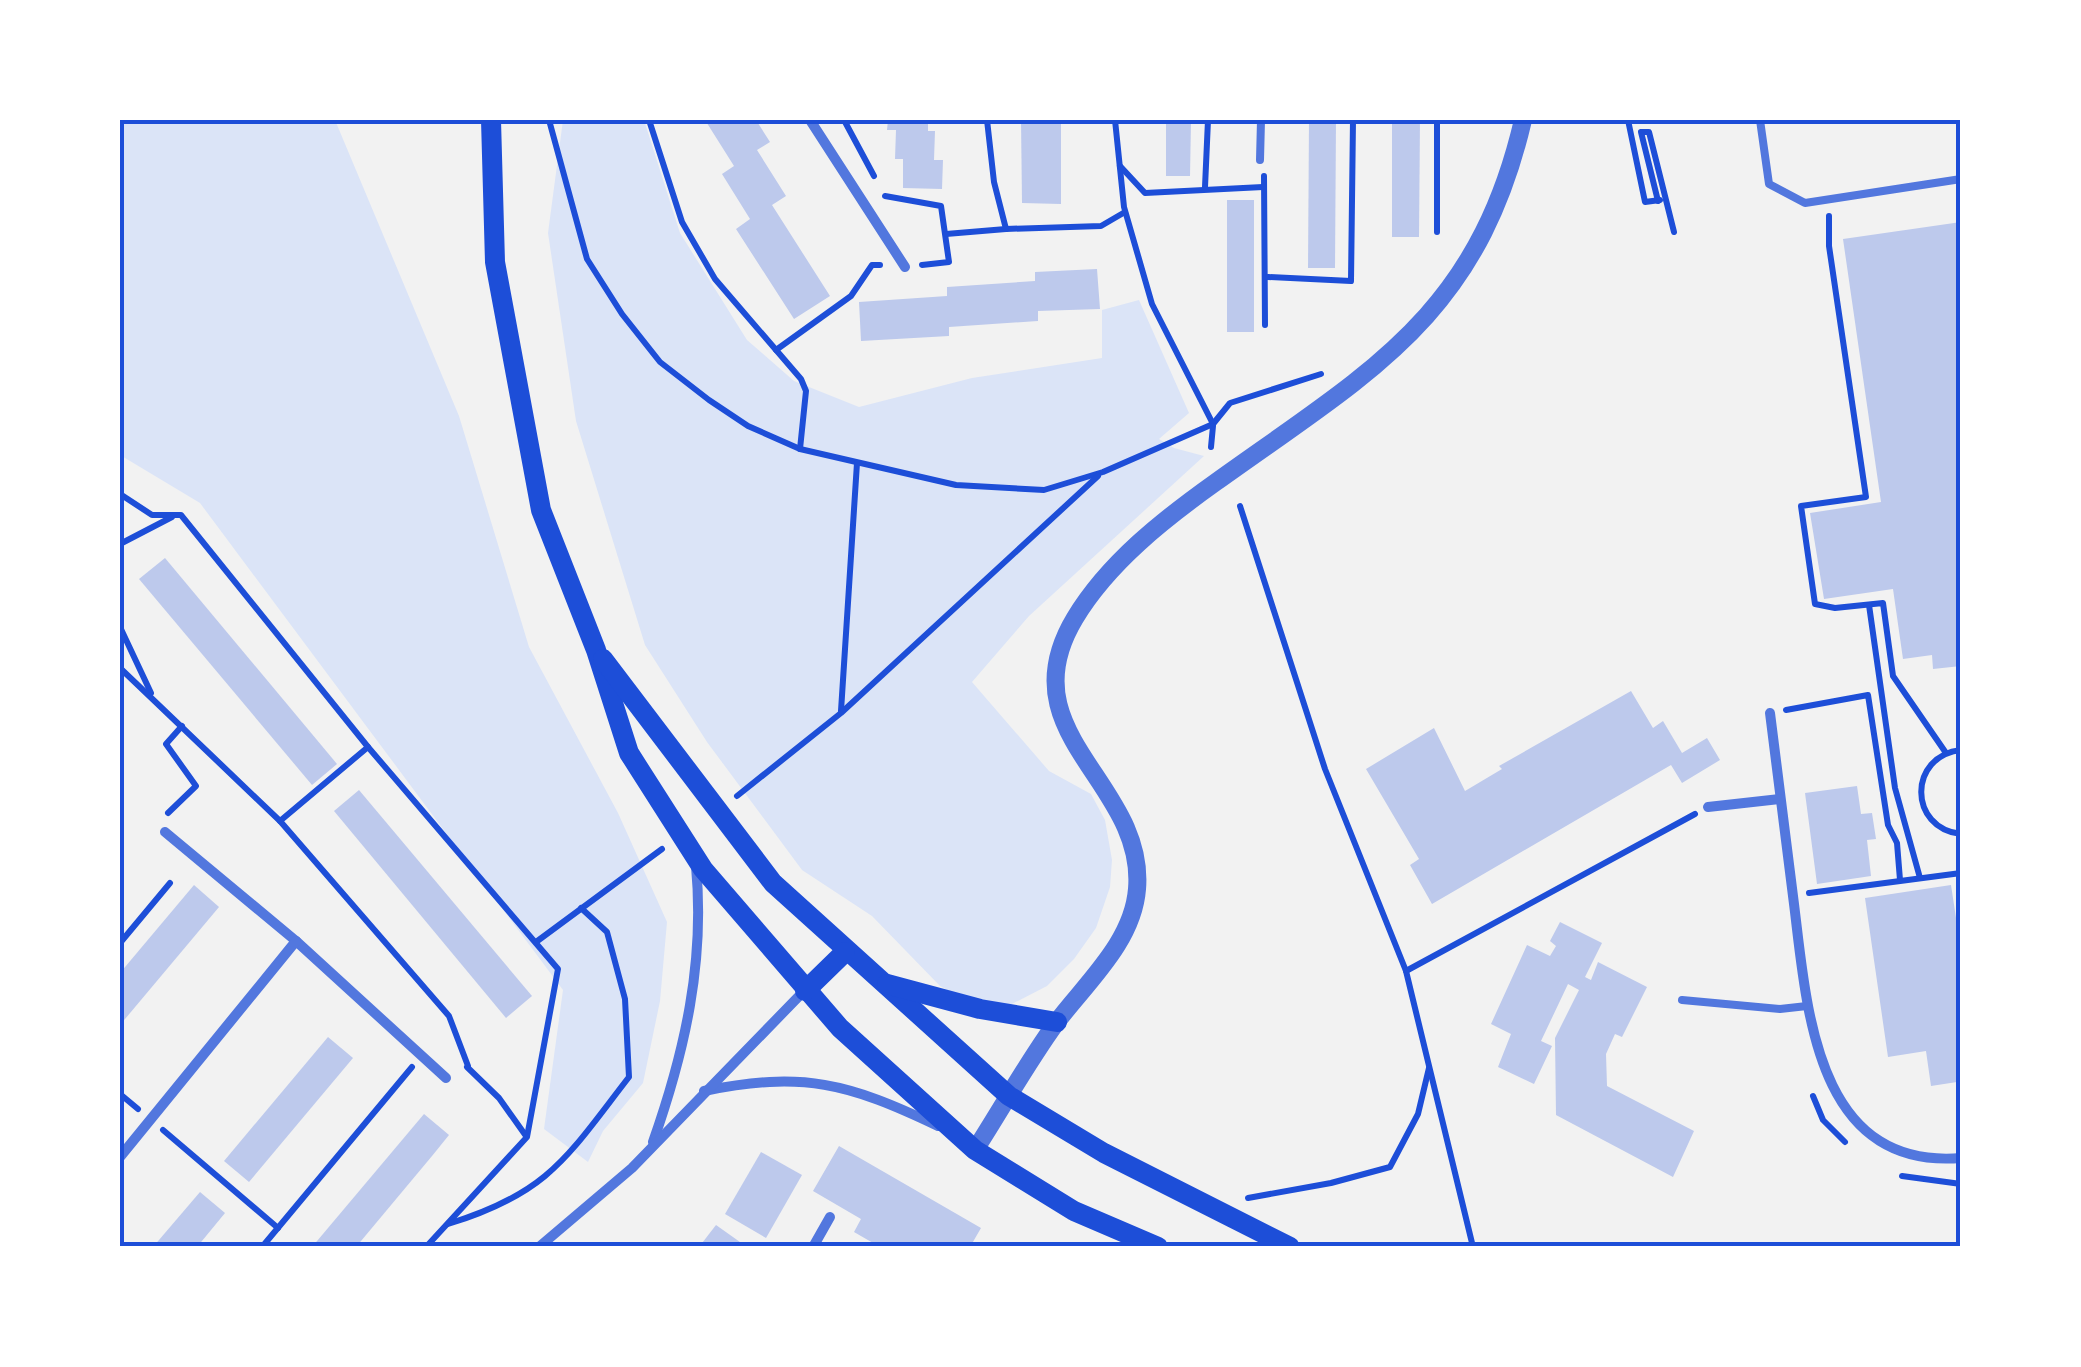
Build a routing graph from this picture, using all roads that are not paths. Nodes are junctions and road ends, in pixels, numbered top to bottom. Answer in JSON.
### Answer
{"nodes":[{"id":1,"x":491,"y":120,"type":"edge"},
{"id":2,"x":810,"y":120,"type":"edge"},
{"id":3,"x":1261,"y":120,"type":"edge"},
{"id":4,"x":1523,"y":120,"type":"edge"},
{"id":5,"x":1761,"y":122,"type":"edge"},
{"id":6,"x":1260,"y":160,"type":"dead end"},
{"id":7,"x":1961,"y":179,"type":"edge"},
{"id":8,"x":905,"y":267,"type":"road end"},
{"id":9,"x":596,"y":650,"type":"junction"},
{"id":10,"x":1770,"y":713,"type":"road end"},
{"id":11,"x":1780,"y":799,"type":"junction"},
{"id":12,"x":1708,"y":807,"type":"road end"},
{"id":13,"x":161,"y":828,"type":"road end"},
{"id":14,"x":695,"y":857,"type":"junction"},
{"id":15,"x":296,"y":941,"type":"junction"},
{"id":16,"x":845,"y":952,"type":"junction"},
{"id":17,"x":880,"y":982,"type":"junction"},
{"id":18,"x":805,"y":990,"type":"junction"},
{"id":19,"x":1682,"y":1000,"type":"dead end"},
{"id":20,"x":1807,"y":1006,"type":"junction"},
{"id":21,"x":1057,"y":1022,"type":"junction"},
{"id":22,"x":446,"y":1078,"type":"road end"},
{"id":23,"x":703,"y":1091,"type":"junction"},
{"id":24,"x":1010,"y":1096,"type":"junction"},
{"id":25,"x":968,"y":1144,"type":"junction"},
{"id":26,"x":651,"y":1148,"type":"junction"},
{"id":27,"x":120,"y":1157,"type":"edge"},
{"id":28,"x":1961,"y":1158,"type":"edge"},
{"id":29,"x":830,"y":1217,"type":"dead end"},
{"id":30,"x":539,"y":1247,"type":"edge"},
{"id":31,"x":813,"y":1247,"type":"edge"},
{"id":32,"x":1158,"y":1247,"type":"edge"},
{"id":33,"x":1290,"y":1247,"type":"edge"}],
"edges":[{"from":1,"to":9,"type":"main road"},
{"from":2,"to":8,"type":"street"},
{"from":3,"to":6,"type":"lane"},
{"from":4,"to":21,"type":"street"},
{"from":5,"to":7,"type":"lane"},
{"from":9,"to":14,"type":"main road"},
{"from":9,"to":16,"type":"main road"},
{"from":10,"to":11,"type":"street"},
{"from":11,"to":12,"type":"street"},
{"from":11,"to":20,"type":"street"},
{"from":13,"to":15,"type":"street"},
{"from":14,"to":18,"type":"main road"},
{"from":14,"to":26,"type":"street"},
{"from":15,"to":22,"type":"street"},
{"from":15,"to":27,"type":"street"},
{"from":16,"to":17,"type":"main road"},
{"from":16,"to":18,"type":"main road"},
{"from":17,"to":21,"type":"main road"},
{"from":17,"to":24,"type":"main road"},
{"from":18,"to":23,"type":"street"},
{"from":18,"to":25,"type":"main road"},
{"from":19,"to":20,"type":"lane"},
{"from":20,"to":28,"type":"street"},
{"from":21,"to":24,"type":"street"},
{"from":23,"to":25,"type":"street"},
{"from":23,"to":26,"type":"street"},
{"from":24,"to":25,"type":"street"},
{"from":24,"to":33,"type":"main road"},
{"from":25,"to":32,"type":"main road"},
{"from":26,"to":30,"type":"street"},
{"from":29,"to":31,"type":"street"}]}
